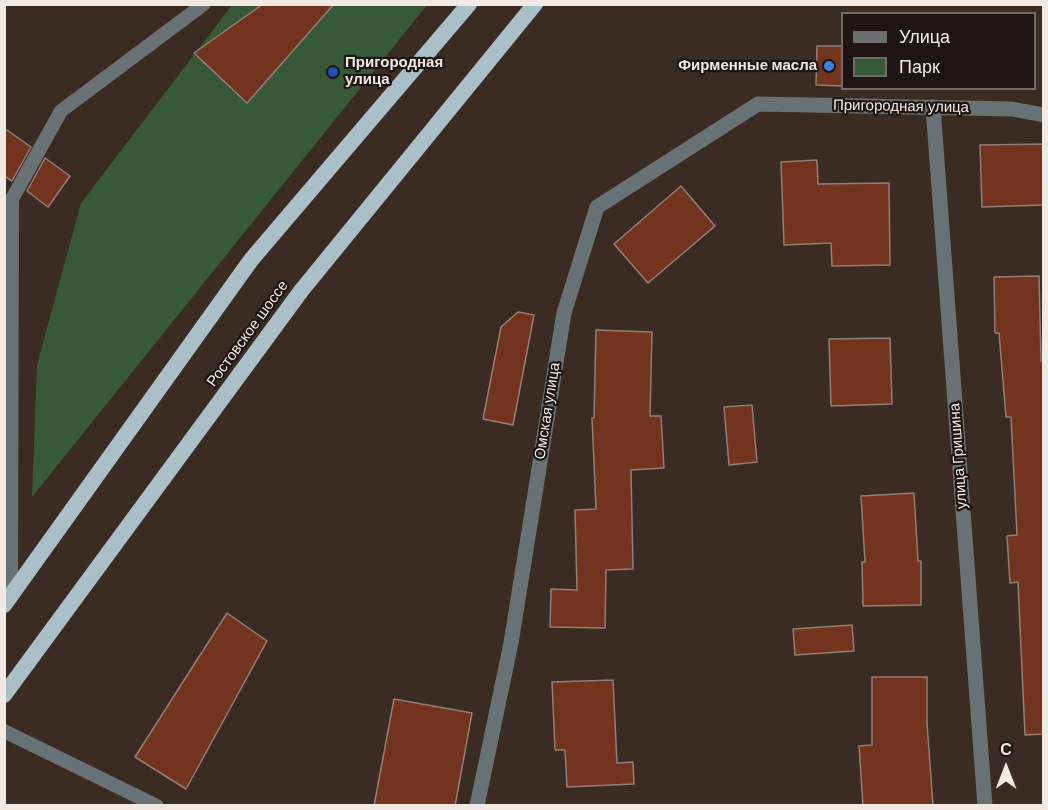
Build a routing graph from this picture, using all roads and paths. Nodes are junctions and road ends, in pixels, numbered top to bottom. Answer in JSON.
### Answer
{"nodes":[{"id":1,"x":204,"y":4,"type":"edge"},
{"id":2,"x":469,"y":4,"type":"edge"},
{"id":3,"x":535,"y":4,"type":"edge"},
{"id":4,"x":758,"y":104,"type":"joint"},
{"id":5,"x":933,"y":107,"type":"junction"},
{"id":6,"x":1044,"y":115,"type":"edge"},
{"id":7,"x":8,"y":600,"type":"edge"},
{"id":8,"x":4,"y":695,"type":"edge"},
{"id":9,"x":4,"y":731,"type":"edge"},
{"id":10,"x":157,"y":806,"type":"edge"},
{"id":11,"x":477,"y":806,"type":"edge"},
{"id":12,"x":985,"y":806,"type":"edge"}],
"edges":[{"from":1,"to":7,"type":"lane"},
{"from":2,"to":7,"type":"highway"},
{"from":3,"to":8,"type":"highway","name":"Ростовское шоссе"},
{"from":4,"to":5,"type":"street","name":"Пригородная улица"},
{"from":4,"to":11,"type":"street","name":"Омская улица"},
{"from":5,"to":6,"type":"street","name":"Пригородная улица"},
{"from":5,"to":12,"type":"street","name":"улица Гришина"},
{"from":9,"to":10,"type":"lane"}]}
